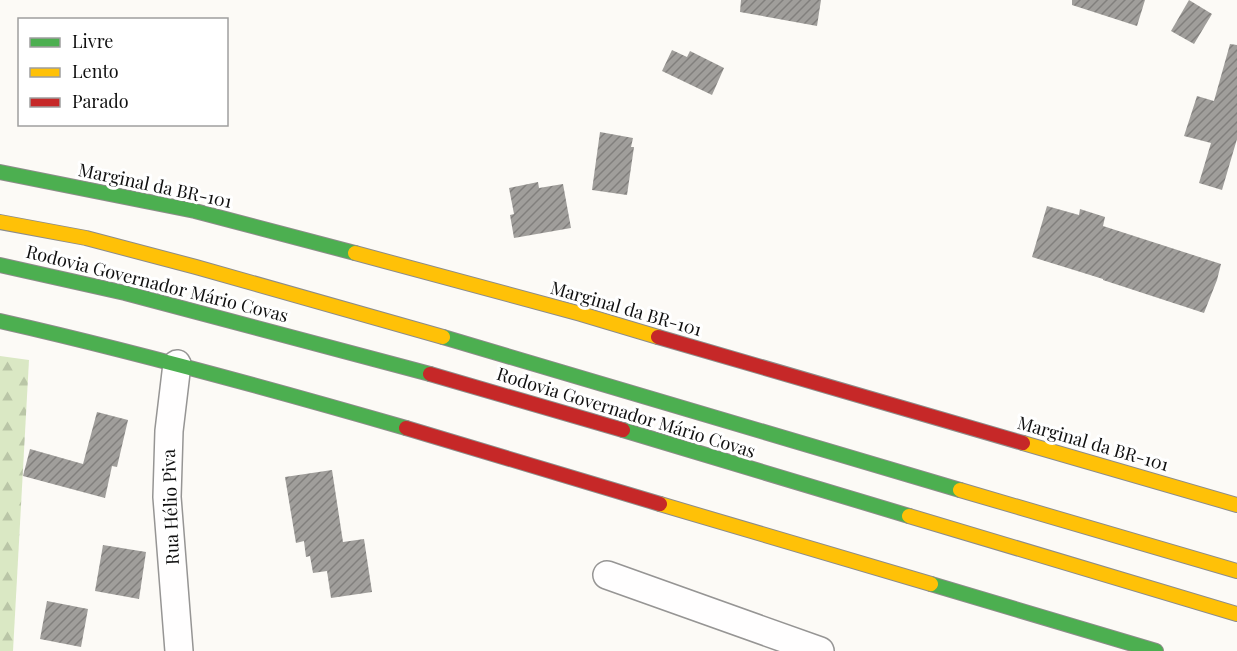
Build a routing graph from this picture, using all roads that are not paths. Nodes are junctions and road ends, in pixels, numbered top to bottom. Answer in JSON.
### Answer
{"nodes":[{"id":1,"x":0,"y":172,"type":"edge"},
{"id":2,"x":0,"y":222,"type":"edge"},
{"id":3,"x":0,"y":265,"type":"edge"},
{"id":4,"x":0,"y":321,"type":"edge"},
{"id":5,"x":177,"y":364,"type":"junction"},
{"id":6,"x":1237,"y":505,"type":"edge"},
{"id":7,"x":1237,"y":571,"type":"edge"},
{"id":8,"x":607,"y":575,"type":"dead end"},
{"id":9,"x":1237,"y":614,"type":"edge"},
{"id":10,"x":179,"y":651,"type":"edge"},
{"id":11,"x":820,"y":651,"type":"edge"},
{"id":12,"x":1156,"y":651,"type":"edge"}],
"edges":[{"from":1,"to":6,"type":"main road","name":"Marginal da BR-101"},
{"from":2,"to":7,"type":"main road","name":"Rodovia Governador Mário Covas"},
{"from":3,"to":9,"type":"main road","name":"Rodovia Governador Mário Covas"},
{"from":4,"to":5,"type":"main road"},
{"from":5,"to":10,"type":"street","name":"Rua Hélio Piva"},
{"from":5,"to":12,"type":"main road"},
{"from":8,"to":11,"type":"street"}]}
